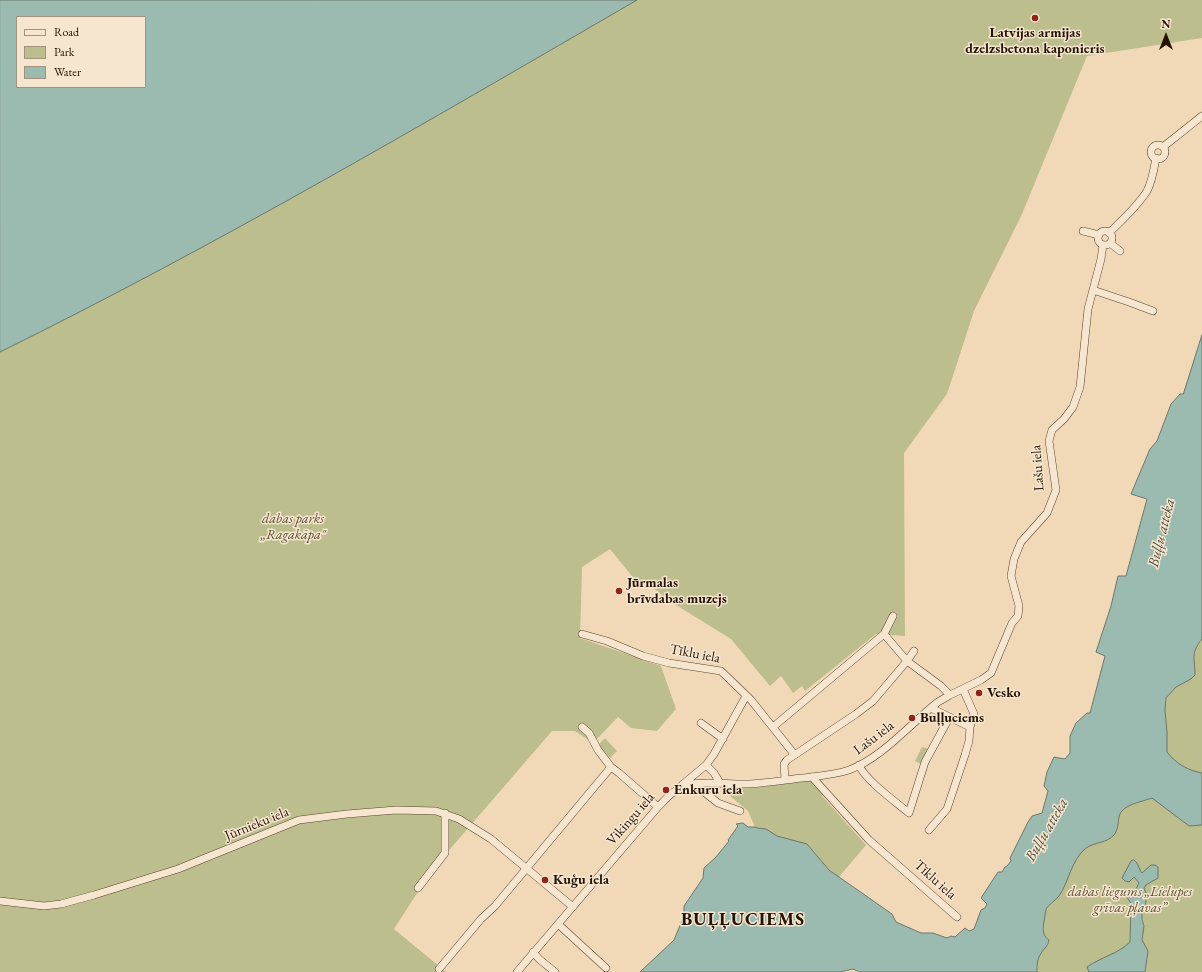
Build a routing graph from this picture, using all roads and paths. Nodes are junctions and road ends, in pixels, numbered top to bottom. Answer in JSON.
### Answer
{"nodes":[{"id":1,"x":1202,"y":116,"type":"edge"},
{"id":2,"x":1163,"y":147,"type":"junction"},
{"id":3,"x":1156,"y":158,"type":"junction"},
{"id":4,"x":1083,"y":231,"type":"dead end"},
{"id":5,"x":1109,"y":233,"type":"junction"},
{"id":6,"x":1099,"y":235,"type":"junction"},
{"id":7,"x":1106,"y":244,"type":"junction"},
{"id":8,"x":1120,"y":251,"type":"dead end"},
{"id":9,"x":1093,"y":290,"type":"junction"},
{"id":10,"x":1152,"y":311,"type":"dead end"},
{"id":11,"x":891,"y":615,"type":"dead end"},
{"id":12,"x":582,"y":634,"type":"dead end"},
{"id":13,"x":884,"y":634,"type":"junction"},
{"id":14,"x":914,"y":651,"type":"dead end"},
{"id":15,"x":908,"y":660,"type":"junction"},
{"id":16,"x":963,"y":689,"type":"junction"},
{"id":17,"x":950,"y":694,"type":"junction"},
{"id":18,"x":746,"y":696,"type":"junction"},
{"id":19,"x":931,"y":708,"type":"junction"},
{"id":20,"x":949,"y":718,"type":"junction"},
{"id":21,"x":701,"y":723,"type":"dead end"},
{"id":22,"x":582,"y":727,"type":"dead end"},
{"id":23,"x":773,"y":727,"type":"junction"},
{"id":24,"x":970,"y":727,"type":"junction"},
{"id":25,"x":723,"y":739,"type":"junction"},
{"id":26,"x":794,"y":754,"type":"junction"},
{"id":27,"x":706,"y":765,"type":"junction"},
{"id":28,"x":859,"y":766,"type":"junction"},
{"id":29,"x":611,"y":767,"type":"junction"},
{"id":30,"x":812,"y":777,"type":"junction"},
{"id":31,"x":785,"y":780,"type":"junction"},
{"id":32,"x":720,"y":782,"type":"junction"},
{"id":33,"x":694,"y":784,"type":"junction"},
{"id":34,"x":677,"y":789,"type":"junction"},
{"id":35,"x":658,"y":807,"type":"junction"},
{"id":36,"x":740,"y":811,"type":"dead end"},
{"id":37,"x":445,"y":813,"type":"junction"},
{"id":38,"x":929,"y":830,"type":"dead end"},
{"id":39,"x":526,"y":868,"type":"junction"},
{"id":40,"x":418,"y":888,"type":"dead end"},
{"id":41,"x":0,"y":901,"type":"edge"},
{"id":42,"x":573,"y":907,"type":"junction"},
{"id":43,"x":957,"y":917,"type":"dead end"},
{"id":44,"x":558,"y":924,"type":"junction"},
{"id":45,"x":533,"y":952,"type":"junction"},
{"id":46,"x":606,"y":968,"type":"dead end"},
{"id":47,"x":439,"y":969,"type":"dead end"},
{"id":48,"x":517,"y":972,"type":"edge"},
{"id":49,"x":555,"y":972,"type":"edge"}],
"edges":[{"from":1,"to":2,"type":"street"},
{"from":2,"to":3,"type":"street"},
{"from":2,"to":3,"type":"street"},
{"from":3,"to":5,"type":"street"},
{"from":4,"to":6,"type":"street"},
{"from":5,"to":6,"type":"street"},
{"from":5,"to":7,"type":"street","name":"Lašu iela"},
{"from":6,"to":7,"type":"street","name":"Lašu iela"},
{"from":7,"to":8,"type":"street"},
{"from":7,"to":9,"type":"street","name":"Lašu iela"},
{"from":9,"to":10,"type":"street"},
{"from":9,"to":16,"type":"street","name":"Lašu iela"},
{"from":11,"to":13,"type":"street"},
{"from":12,"to":18,"type":"street","name":"Tīklu iela"},
{"from":13,"to":15,"type":"street"},
{"from":13,"to":23,"type":"street"},
{"from":14,"to":15,"type":"street"},
{"from":15,"to":17,"type":"street"},
{"from":15,"to":26,"type":"street"},
{"from":16,"to":17,"type":"street","name":"Lašu iela"},
{"from":16,"to":24,"type":"street"},
{"from":17,"to":19,"type":"street","name":"Lašu iela"},
{"from":18,"to":23,"type":"street","name":"Tīklu iela"},
{"from":18,"to":25,"type":"street"},
{"from":19,"to":20,"type":"street"},
{"from":19,"to":28,"type":"street","name":"Lašu iela"},
{"from":20,"to":24,"type":"street"},
{"from":20,"to":28,"type":"street"},
{"from":21,"to":25,"type":"street"},
{"from":22,"to":29,"type":"street"},
{"from":23,"to":26,"type":"street","name":"Tīklu iela"},
{"from":24,"to":38,"type":"street"},
{"from":25,"to":27,"type":"street"},
{"from":26,"to":31,"type":"street"},
{"from":27,"to":32,"type":"street"},
{"from":27,"to":34,"type":"street"},
{"from":28,"to":30,"type":"street","name":"Lašu iela"},
{"from":29,"to":35,"type":"street"},
{"from":29,"to":39,"type":"street"},
{"from":30,"to":31,"type":"street","name":"Vikingu iela"},
{"from":30,"to":43,"type":"street","name":"Tīklu iela"},
{"from":31,"to":32,"type":"street","name":"Vikingu iela"},
{"from":32,"to":33,"type":"street","name":"Vikingu iela"},
{"from":33,"to":34,"type":"street","name":"Vikingu iela"},
{"from":33,"to":36,"type":"street"},
{"from":34,"to":35,"type":"street","name":"Vikingu iela"},
{"from":35,"to":42,"type":"street","name":"Vikingu iela"},
{"from":37,"to":39,"type":"street","name":"Jūrnieku iela"},
{"from":37,"to":40,"type":"street"},
{"from":37,"to":41,"type":"street","name":"Jūrnieku iela"},
{"from":39,"to":42,"type":"street","name":"Jūrnieku iela"},
{"from":39,"to":47,"type":"street"},
{"from":42,"to":44,"type":"street","name":"Vikingu iela"},
{"from":44,"to":45,"type":"street","name":"Vikingu iela"},
{"from":44,"to":46,"type":"street"},
{"from":45,"to":48,"type":"street","name":"Vikingu iela"},
{"from":45,"to":49,"type":"street"}]}
